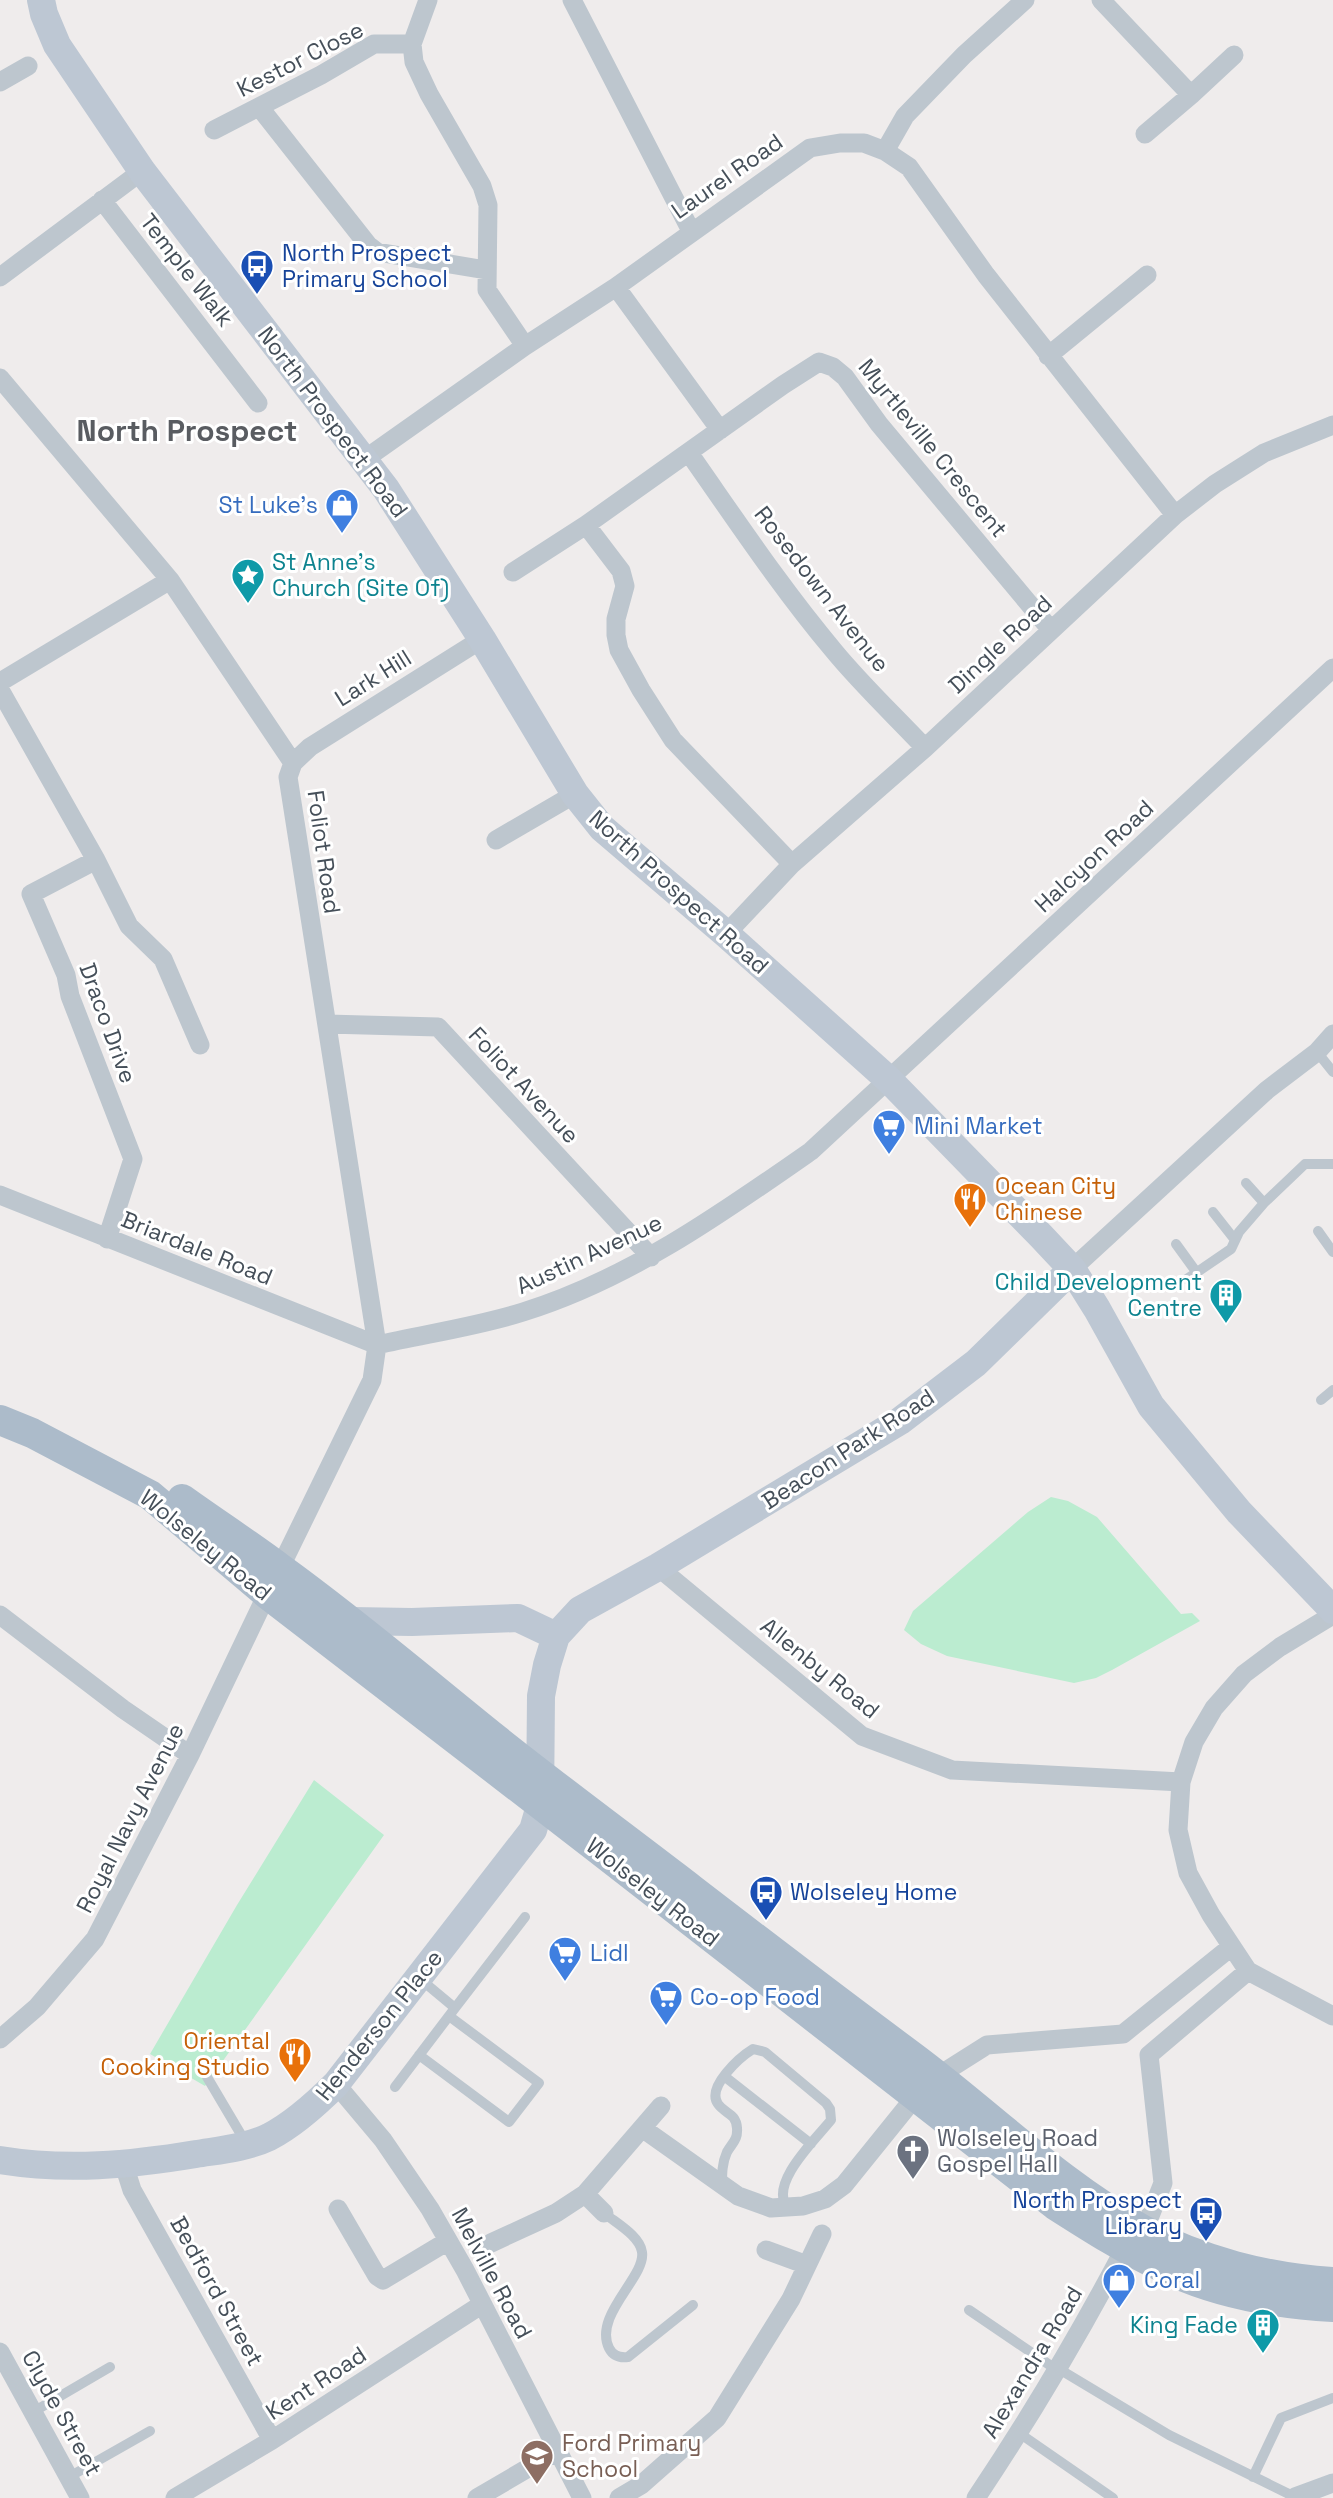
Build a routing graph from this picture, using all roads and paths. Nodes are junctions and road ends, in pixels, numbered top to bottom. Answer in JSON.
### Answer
{"nodes":[{"id":1,"x":41,"y":0,"type":"edge"},
{"id":2,"x":428,"y":0,"type":"edge"},
{"id":3,"x":572,"y":0,"type":"edge"},
{"id":4,"x":1024,"y":0,"type":"edge"},
{"id":5,"x":1101,"y":0,"type":"edge"},
{"id":6,"x":412,"y":44,"type":"junction"},
{"id":7,"x":1234,"y":55,"type":"dead end"},
{"id":8,"x":28,"y":66,"type":"dead end"},
{"id":9,"x":0,"y":82,"type":"edge"},
{"id":10,"x":1191,"y":96,"type":"junction"},
{"id":11,"x":260,"y":108,"type":"junction"},
{"id":12,"x":214,"y":131,"type":"dead end"},
{"id":13,"x":1145,"y":134,"type":"dead end"},
{"id":14,"x":885,"y":151,"type":"junction"},
{"id":15,"x":142,"y":171,"type":"junction"},
{"id":16,"x":102,"y":200,"type":"junction"},
{"id":17,"x":691,"y":231,"type":"junction"},
{"id":18,"x":486,"y":270,"type":"junction"},
{"id":19,"x":1147,"y":275,"type":"dead end"},
{"id":20,"x":0,"y":277,"type":"edge"},
{"id":21,"x":616,"y":287,"type":"junction"},
{"id":22,"x":525,"y":346,"type":"junction"},
{"id":23,"x":1048,"y":356,"type":"junction"},
{"id":24,"x":0,"y":377,"type":"edge"},
{"id":25,"x":258,"y":403,"type":"dead end"},
{"id":26,"x":1333,"y":425,"type":"edge"},
{"id":27,"x":720,"y":430,"type":"junction"},
{"id":28,"x":689,"y":453,"type":"junction"},
{"id":29,"x":365,"y":459,"type":"junction"},
{"id":30,"x":1174,"y":515,"type":"junction"},
{"id":31,"x":586,"y":525,"type":"junction"},
{"id":32,"x":513,"y":572,"type":"dead end"},
{"id":33,"x":170,"y":580,"type":"junction"},
{"id":34,"x":1051,"y":629,"type":"junction"},
{"id":35,"x":482,"y":639,"type":"junction"},
{"id":36,"x":1333,"y":668,"type":"edge"},
{"id":37,"x":0,"y":682,"type":"edge"},
{"id":38,"x":0,"y":690,"type":"edge"},
{"id":39,"x":925,"y":748,"type":"junction"},
{"id":40,"x":293,"y":763,"type":"junction"},
{"id":41,"x":575,"y":794,"type":"junction"},
{"id":42,"x":496,"y":840,"type":"dead end"},
{"id":43,"x":96,"y":860,"type":"junction"},
{"id":44,"x":792,"y":864,"type":"junction"},
{"id":45,"x":726,"y":934,"type":"junction"},
{"id":46,"x":327,"y":1024,"type":"junction"},
{"id":47,"x":1333,"y":1034,"type":"edge"},
{"id":48,"x":201,"y":1045,"type":"dead end"},
{"id":49,"x":1317,"y":1052,"type":"junction"},
{"id":50,"x":1333,"y":1072,"type":"edge"},
{"id":51,"x":889,"y":1080,"type":"junction"},
{"id":52,"x":1333,"y":1164,"type":"edge"},
{"id":53,"x":1247,"y":1183,"type":"dead end"},
{"id":54,"x":0,"y":1195,"type":"edge"},
{"id":55,"x":1264,"y":1203,"type":"junction"},
{"id":56,"x":1213,"y":1212,"type":"dead end"},
{"id":57,"x":1318,"y":1231,"type":"dead end"},
{"id":58,"x":107,"y":1239,"type":"junction"},
{"id":59,"x":1235,"y":1240,"type":"junction"},
{"id":60,"x":1176,"y":1244,"type":"dead end"},
{"id":61,"x":1333,"y":1252,"type":"edge"},
{"id":62,"x":651,"y":1257,"type":"junction"},
{"id":63,"x":1072,"y":1269,"type":"junction"},
{"id":64,"x":1197,"y":1273,"type":"junction"},
{"id":65,"x":1187,"y":1279,"type":"dead end"},
{"id":66,"x":377,"y":1345,"type":"junction"},
{"id":67,"x":1333,"y":1390,"type":"edge"},
{"id":68,"x":1321,"y":1400,"type":"dead end"},
{"id":69,"x":0,"y":1410,"type":"edge"},
{"id":70,"x":0,"y":1420,"type":"edge"},
{"id":71,"x":658,"y":1567,"type":"junction"},
{"id":72,"x":280,"y":1568,"type":"junction"},
{"id":73,"x":267,"y":1594,"type":"junction"},
{"id":74,"x":1333,"y":1613,"type":"edge"},
{"id":75,"x":0,"y":1615,"type":"edge"},
{"id":76,"x":351,"y":1621,"type":"junction"},
{"id":77,"x":556,"y":1636,"type":"junction"},
{"id":78,"x":190,"y":1755,"type":"junction"},
{"id":79,"x":541,"y":1774,"type":"junction"},
{"id":80,"x":1181,"y":1782,"type":"junction"},
{"id":81,"x":540,"y":1806,"type":"junction"},
{"id":82,"x":525,"y":1917,"type":"dead end"},
{"id":83,"x":1231,"y":1947,"type":"junction"},
{"id":84,"x":1248,"y":1971,"type":"junction"},
{"id":85,"x":419,"y":1978,"type":"junction"},
{"id":86,"x":452,"y":2012,"type":"junction"},
{"id":87,"x":1333,"y":2016,"type":"edge"},
{"id":88,"x":1124,"y":2034,"type":"junction"},
{"id":89,"x":0,"y":2039,"type":"edge"},
{"id":90,"x":419,"y":2055,"type":"junction"},
{"id":91,"x":1149,"y":2055,"type":"junction"},
{"id":92,"x":724,"y":2076,"type":"junction"},
{"id":93,"x":938,"y":2076,"type":"junction"},
{"id":94,"x":207,"y":2077,"type":"dead end"},
{"id":95,"x":336,"y":2084,"type":"junction"},
{"id":96,"x":395,"y":2087,"type":"dead end"},
{"id":97,"x":915,"y":2097,"type":"junction"},
{"id":98,"x":661,"y":2106,"type":"dead end"},
{"id":99,"x":642,"y":2128,"type":"junction"},
{"id":100,"x":247,"y":2144,"type":"junction"},
{"id":101,"x":811,"y":2144,"type":"junction"},
{"id":102,"x":0,"y":2160,"type":"edge"},
{"id":103,"x":124,"y":2165,"type":"junction"},
{"id":104,"x":722,"y":2185,"type":"junction"},
{"id":105,"x":585,"y":2194,"type":"junction"},
{"id":106,"x":788,"y":2207,"type":"junction"},
{"id":107,"x":338,"y":2209,"type":"dead end"},
{"id":108,"x":604,"y":2213,"type":"joint"},
{"id":109,"x":822,"y":2234,"type":"dead end"},
{"id":110,"x":1134,"y":2239,"type":"junction"},
{"id":111,"x":448,"y":2241,"type":"junction"},
{"id":112,"x":492,"y":2244,"type":"dead end"},
{"id":113,"x":766,"y":2250,"type":"dead end"},
{"id":114,"x":807,"y":2265,"type":"junction"},
{"id":115,"x":1333,"y":2282,"type":"edge"},
{"id":116,"x":481,"y":2305,"type":"junction"},
{"id":117,"x":692,"y":2305,"type":"dead end"},
{"id":118,"x":1333,"y":2307,"type":"edge"},
{"id":119,"x":969,"y":2310,"type":"dead end"},
{"id":120,"x":0,"y":2352,"type":"edge"},
{"id":121,"x":110,"y":2367,"type":"dead end"},
{"id":122,"x":1058,"y":2370,"type":"junction"},
{"id":123,"x":1333,"y":2398,"type":"edge"},
{"id":124,"x":33,"y":2412,"type":"junction"},
{"id":125,"x":150,"y":2431,"type":"dead end"},
{"id":126,"x":1019,"y":2433,"type":"junction"},
{"id":127,"x":272,"y":2440,"type":"junction"},
{"id":128,"x":559,"y":2450,"type":"junction"},
{"id":129,"x":69,"y":2477,"type":"junction"},
{"id":130,"x":1253,"y":2477,"type":"junction"},
{"id":131,"x":1333,"y":2483,"type":"edge"},
{"id":132,"x":1293,"y":2497,"type":"edge"},
{"id":133,"x":80,"y":2498,"type":"edge"},
{"id":134,"x":175,"y":2498,"type":"edge"},
{"id":135,"x":477,"y":2498,"type":"edge"},
{"id":136,"x":582,"y":2498,"type":"edge"},
{"id":137,"x":619,"y":2498,"type":"edge"},
{"id":138,"x":976,"y":2498,"type":"edge"},
{"id":139,"x":1113,"y":2498,"type":"edge"}],
"edges":[{"from":1,"to":15,"type":"street","name":"North Prospect Road"},
{"from":2,"to":6,"type":"street"},
{"from":3,"to":17,"type":"street"},
{"from":4,"to":14,"type":"street"},
{"from":5,"to":10,"type":"street"},
{"from":6,"to":11,"type":"street","name":"Kestor Close"},
{"from":6,"to":18,"type":"street"},
{"from":7,"to":10,"type":"street"},
{"from":8,"to":9,"type":"street"},
{"from":10,"to":13,"type":"street"},
{"from":11,"to":12,"type":"street","name":"Kestor Close"},
{"from":11,"to":18,"type":"street"},
{"from":14,"to":17,"type":"street","name":"Laurel Road"},
{"from":14,"to":23,"type":"street","name":"Laurel Road"},
{"from":15,"to":16,"type":"street"},
{"from":15,"to":29,"type":"street","name":"North Prospect Road"},
{"from":16,"to":20,"type":"street"},
{"from":16,"to":25,"type":"street","name":"Temple Walk"},
{"from":17,"to":21,"type":"street","name":"Laurel Road"},
{"from":18,"to":22,"type":"street"},
{"from":19,"to":23,"type":"street"},
{"from":21,"to":22,"type":"street","name":"Laurel Road"},
{"from":21,"to":27,"type":"street"},
{"from":22,"to":29,"type":"street","name":"Laurel Road"},
{"from":23,"to":30,"type":"street","name":"Laurel Road"},
{"from":24,"to":33,"type":"street","name":"Foliot Road"},
{"from":26,"to":30,"type":"street","name":"Dingle Road"},
{"from":27,"to":28,"type":"street","name":"Myrtleville Crescent"},
{"from":27,"to":34,"type":"street","name":"Myrtleville Crescent"},
{"from":28,"to":31,"type":"street","name":"Myrtleville Crescent"},
{"from":28,"to":39,"type":"street","name":"Rosedown Avenue"},
{"from":29,"to":35,"type":"street","name":"North Prospect Road"},
{"from":30,"to":34,"type":"street","name":"Dingle Road"},
{"from":31,"to":32,"type":"street","name":"Myrtleville Crescent"},
{"from":31,"to":44,"type":"street"},
{"from":33,"to":37,"type":"street"},
{"from":33,"to":40,"type":"street","name":"Foliot Road"},
{"from":34,"to":39,"type":"street","name":"Dingle Road"},
{"from":35,"to":40,"type":"street","name":"Lark Hill"},
{"from":35,"to":41,"type":"street","name":"North Prospect Road"},
{"from":36,"to":51,"type":"street","name":"Halcyon Road"},
{"from":38,"to":43,"type":"street"},
{"from":39,"to":44,"type":"street","name":"Dingle Road"},
{"from":40,"to":46,"type":"street","name":"Foliot Road"},
{"from":41,"to":42,"type":"street"},
{"from":41,"to":45,"type":"street","name":"North Prospect Road"},
{"from":43,"to":48,"type":"street"},
{"from":43,"to":58,"type":"street","name":"Draco Drive"},
{"from":44,"to":45,"type":"street","name":"Dingle Road"},
{"from":45,"to":51,"type":"street","name":"North Prospect Road"},
{"from":46,"to":62,"type":"street","name":"Foliot Avenue"},
{"from":46,"to":66,"type":"street","name":"Foliot Road"},
{"from":47,"to":49,"type":"street","name":"Beacon Park Road"},
{"from":49,"to":50,"type":"lane"},
{"from":49,"to":63,"type":"street","name":"Beacon Park Road"},
{"from":51,"to":62,"type":"street","name":"Austin Avenue"},
{"from":51,"to":63,"type":"street","name":"North Prospect Road"},
{"from":52,"to":55,"type":"lane"},
{"from":53,"to":55,"type":"lane"},
{"from":54,"to":58,"type":"street","name":"Briardale Road"},
{"from":55,"to":59,"type":"lane"},
{"from":56,"to":59,"type":"lane"},
{"from":57,"to":61,"type":"lane"},
{"from":58,"to":66,"type":"street","name":"Briardale Road"},
{"from":59,"to":64,"type":"lane"},
{"from":60,"to":64,"type":"lane"},
{"from":62,"to":66,"type":"street","name":"Austin Avenue"},
{"from":63,"to":71,"type":"street","name":"Beacon Park Road"},
{"from":63,"to":74,"type":"street","name":"North Prospect Road"},
{"from":64,"to":65,"type":"lane"},
{"from":66,"to":72,"type":"street"},
{"from":67,"to":68,"type":"lane"},
{"from":69,"to":72,"type":"main road","name":"Wolseley Road"},
{"from":70,"to":73,"type":"main road","name":"Wolseley Road"},
{"from":71,"to":77,"type":"street","name":"Beacon Park Road"},
{"from":71,"to":80,"type":"street","name":"Allenby Road"},
{"from":72,"to":76,"type":"main road","name":"Wolseley Road"},
{"from":73,"to":78,"type":"street","name":"Royal Navy Avenue"},
{"from":73,"to":81,"type":"main road","name":"Wolseley Road"},
{"from":74,"to":80,"type":"street"},
{"from":75,"to":78,"type":"street"},
{"from":76,"to":77,"type":"street"},
{"from":76,"to":79,"type":"main road","name":"Wolseley Road"},
{"from":77,"to":79,"type":"street","name":"Beacon Park Road"},
{"from":78,"to":89,"type":"street","name":"Royal Navy Avenue"},
{"from":79,"to":81,"type":"street","name":"Henderson Place"},
{"from":79,"to":93,"type":"main road","name":"Wolseley Road"},
{"from":80,"to":83,"type":"street"},
{"from":81,"to":85,"type":"street","name":"Henderson Place"},
{"from":81,"to":97,"type":"main road","name":"Wolseley Road"},
{"from":82,"to":86,"type":"lane"},
{"from":83,"to":84,"type":"street"},
{"from":83,"to":88,"type":"street"},
{"from":84,"to":87,"type":"street"},
{"from":84,"to":91,"type":"street"},
{"from":85,"to":86,"type":"lane"},
{"from":85,"to":95,"type":"street","name":"Henderson Place"},
{"from":86,"to":90,"type":"lane"},
{"from":86,"to":90,"type":"lane"},
{"from":88,"to":91,"type":"street"},
{"from":88,"to":93,"type":"street"},
{"from":90,"to":96,"type":"lane"},
{"from":91,"to":110,"type":"street","name":"Alexandra Road"},
{"from":92,"to":101,"type":"lane"},
{"from":92,"to":101,"type":"lane"},
{"from":92,"to":104,"type":"lane"},
{"from":93,"to":97,"type":"street"},
{"from":93,"to":110,"type":"main road","name":"Wolseley Road"},
{"from":94,"to":100,"type":"lane"},
{"from":95,"to":100,"type":"street","name":"Henderson Place"},
{"from":95,"to":111,"type":"street","name":"Melville Road"},
{"from":97,"to":106,"type":"street"},
{"from":97,"to":110,"type":"main road","name":"Wolseley Road"},
{"from":98,"to":99,"type":"street"},
{"from":99,"to":104,"type":"street"},
{"from":99,"to":105,"type":"street"},
{"from":100,"to":103,"type":"street","name":"Henderson Place"},
{"from":101,"to":106,"type":"lane"},
{"from":102,"to":103,"type":"street","name":"Henderson Place"},
{"from":103,"to":127,"type":"street","name":"Bedford Street"},
{"from":104,"to":106,"type":"street"},
{"from":105,"to":108,"type":"street"},
{"from":105,"to":112,"type":"street"},
{"from":107,"to":111,"type":"street"},
{"from":108,"to":117,"type":"lane"},
{"from":109,"to":114,"type":"street"},
{"from":110,"to":115,"type":"main road","name":"Wolseley Road"},
{"from":110,"to":118,"type":"main road","name":"Wolseley Road"},
{"from":110,"to":122,"type":"street","name":"Alexandra Road"},
{"from":111,"to":116,"type":"street","name":"Melville Road"},
{"from":113,"to":114,"type":"street"},
{"from":114,"to":137,"type":"street"},
{"from":116,"to":127,"type":"street","name":"Kent Road"},
{"from":116,"to":128,"type":"street","name":"Melville Road"},
{"from":119,"to":122,"type":"lane"},
{"from":120,"to":124,"type":"street","name":"Clyde Street"},
{"from":121,"to":124,"type":"lane"},
{"from":122,"to":126,"type":"street","name":"Alexandra Road"},
{"from":122,"to":130,"type":"lane"},
{"from":123,"to":130,"type":"lane"},
{"from":124,"to":129,"type":"street","name":"Clyde Street"},
{"from":125,"to":129,"type":"lane"},
{"from":126,"to":138,"type":"street","name":"Alexandra Road"},
{"from":126,"to":139,"type":"lane"},
{"from":127,"to":134,"type":"street","name":"Kent Road"},
{"from":128,"to":135,"type":"street"},
{"from":128,"to":136,"type":"street","name":"Melville Road"},
{"from":129,"to":133,"type":"street","name":"Clyde Street"},
{"from":130,"to":132,"type":"lane"},
{"from":131,"to":132,"type":"street"}]}
